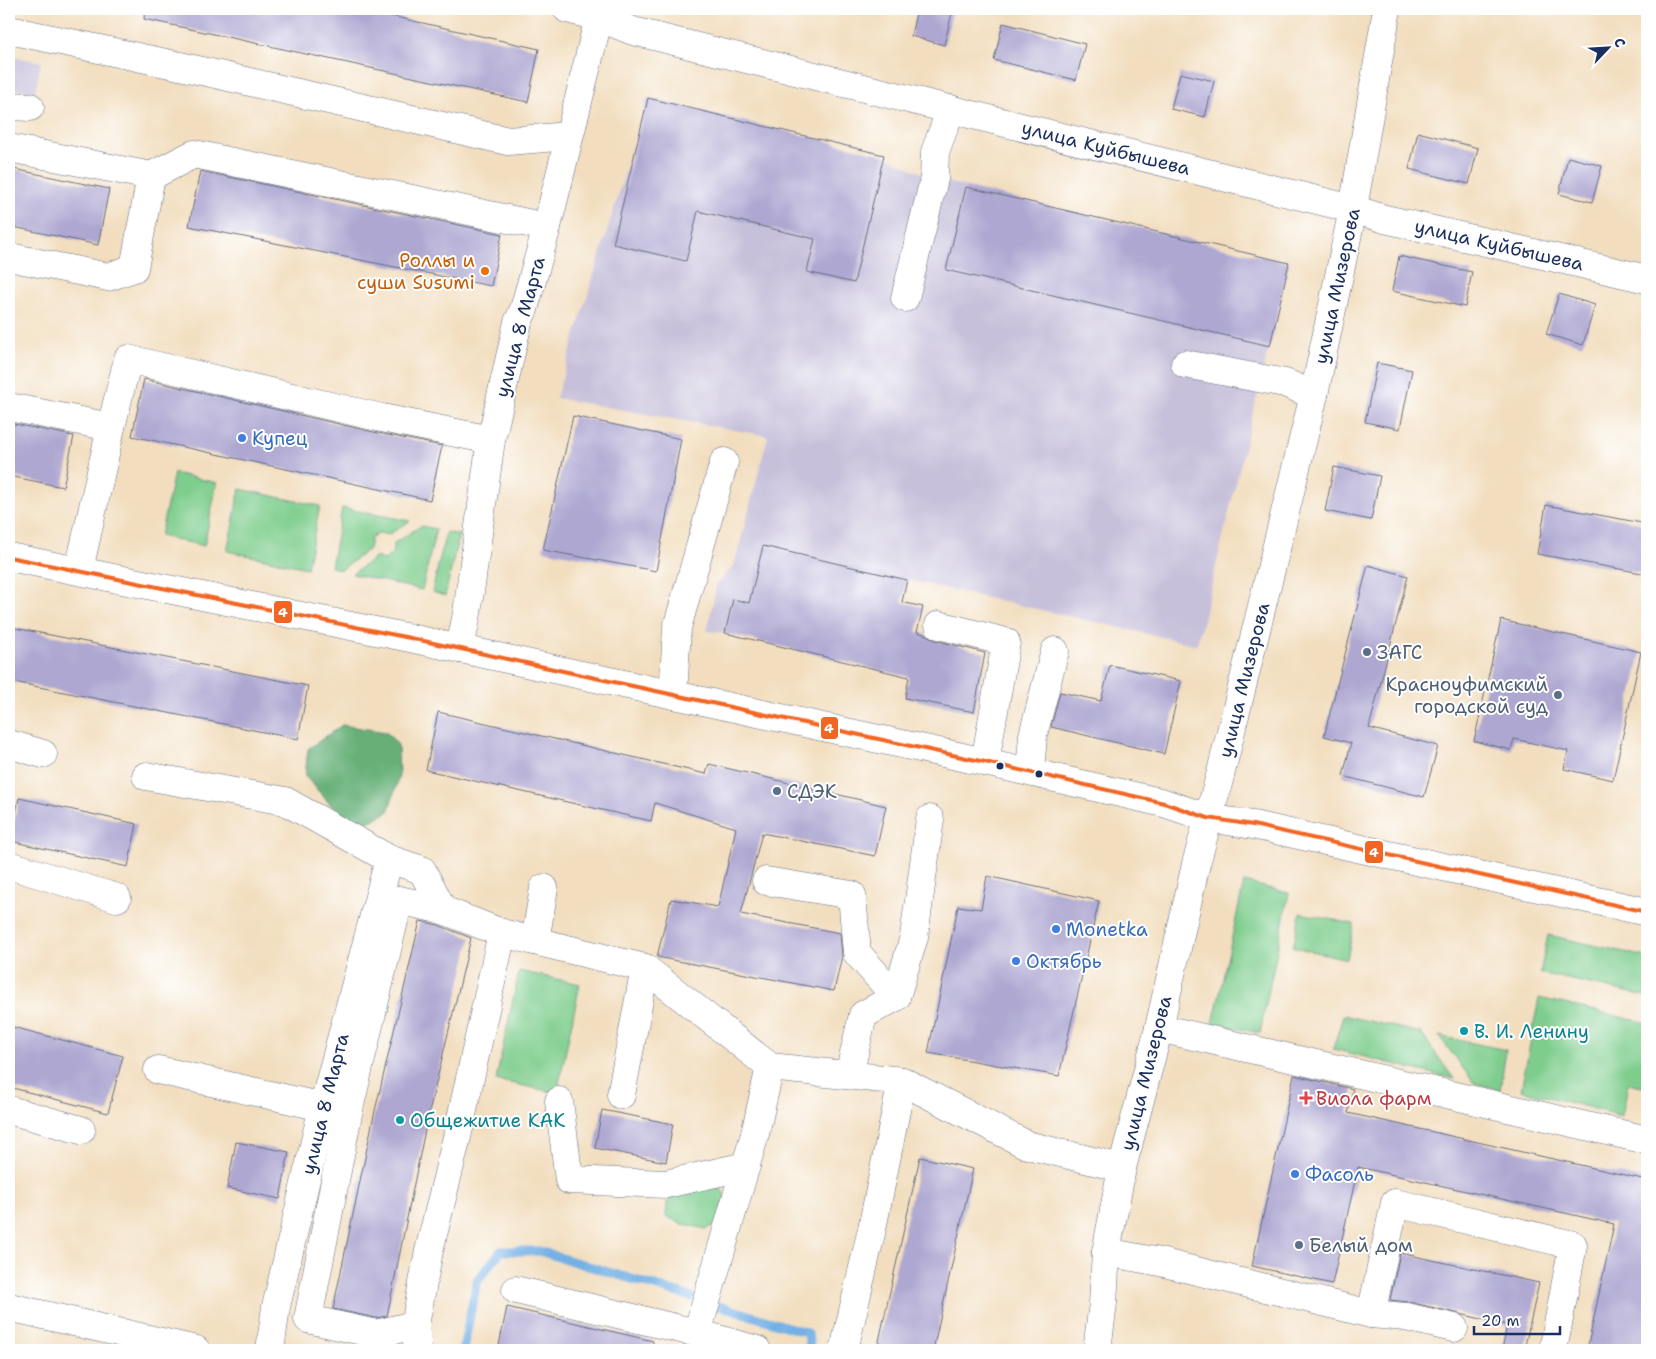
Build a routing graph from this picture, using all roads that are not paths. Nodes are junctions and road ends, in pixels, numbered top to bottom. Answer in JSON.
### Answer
{"nodes":[{"id":1,"x":567,"y":9,"type":"edge"},
{"id":2,"x":1387,"y":9,"type":"edge"},
{"id":3,"x":600,"y":13,"type":"edge"},
{"id":4,"x":9,"y":30,"type":"edge"},
{"id":5,"x":952,"y":109,"type":"junction"},
{"id":6,"x":570,"y":136,"type":"junction"},
{"id":7,"x":9,"y":148,"type":"edge"},
{"id":8,"x":151,"y":176,"type":"junction"},
{"id":9,"x":1353,"y":209,"type":"junction"},
{"id":10,"x":547,"y":227,"type":"junction"},
{"id":11,"x":9,"y":257,"type":"edge"},
{"id":12,"x":1647,"y":279,"type":"edge"},
{"id":13,"x":905,"y":298,"type":"dead end"},
{"id":14,"x":1185,"y":364,"type":"dead end"},
{"id":15,"x":1314,"y":395,"type":"junction"},
{"id":16,"x":9,"y":408,"type":"edge"},
{"id":17,"x":111,"y":427,"type":"junction"},
{"id":18,"x":491,"y":440,"type":"junction"},
{"id":19,"x":724,"y":462,"type":"dead end"},
{"id":20,"x":9,"y":557,"type":"edge"},
{"id":21,"x":79,"y":570,"type":"junction"},
{"id":22,"x":938,"y":625,"type":"dead end"},
{"id":23,"x":460,"y":649,"type":"junction"},
{"id":24,"x":1055,"y":651,"type":"dead end"},
{"id":25,"x":673,"y":695,"type":"junction"},
{"id":26,"x":9,"y":744,"type":"edge"},
{"id":27,"x":43,"y":754,"type":"dead end"},
{"id":28,"x":985,"y":762,"type":"junction"},
{"id":29,"x":1030,"y":771,"type":"junction"},
{"id":30,"x":146,"y":776,"type":"dead end"},
{"id":31,"x":1208,"y":818,"type":"junction"},
{"id":32,"x":930,"y":819,"type":"dead end"},
{"id":33,"x":389,"y":859,"type":"junction"},
{"id":34,"x":9,"y":865,"type":"edge"},
{"id":35,"x":766,"y":881,"type":"dead end"},
{"id":36,"x":544,"y":888,"type":"dead end"},
{"id":37,"x":117,"y":898,"type":"dead end"},
{"id":38,"x":443,"y":910,"type":"junction"},
{"id":39,"x":1647,"y":912,"type":"edge"},
{"id":40,"x":502,"y":933,"type":"junction"},
{"id":41,"x":535,"y":941,"type":"junction"},
{"id":42,"x":646,"y":968,"type":"junction"},
{"id":43,"x":896,"y":997,"type":"junction"},
{"id":44,"x":1159,"y":1028,"type":"junction"},
{"id":45,"x":770,"y":1067,"type":"junction"},
{"id":46,"x":158,"y":1070,"type":"dead end"},
{"id":47,"x":848,"y":1075,"type":"junction"},
{"id":48,"x":902,"y":1081,"type":"junction"},
{"id":49,"x":621,"y":1095,"type":"dead end"},
{"id":50,"x":559,"y":1101,"type":"dead end"},
{"id":51,"x":323,"y":1107,"type":"junction"},
{"id":52,"x":9,"y":1110,"type":"edge"},
{"id":53,"x":80,"y":1130,"type":"dead end"},
{"id":54,"x":1647,"y":1140,"type":"edge"},
{"id":55,"x":746,"y":1166,"type":"junction"},
{"id":56,"x":1122,"y":1168,"type":"junction"},
{"id":57,"x":1106,"y":1252,"type":"junction"},
{"id":58,"x":516,"y":1290,"type":"dead end"},
{"id":59,"x":9,"y":1307,"type":"edge"},
{"id":60,"x":1371,"y":1314,"type":"junction"},
{"id":61,"x":1454,"y":1328,"type":"dead end"},
{"id":62,"x":697,"y":1333,"type":"junction"},
{"id":63,"x":416,"y":1338,"type":"edge"},
{"id":64,"x":1554,"y":1345,"type":"dead end"},
{"id":65,"x":196,"y":1350,"type":"edge"},
{"id":66,"x":270,"y":1350,"type":"edge"},
{"id":67,"x":756,"y":1350,"type":"edge"},
{"id":68,"x":844,"y":1350,"type":"edge"},
{"id":69,"x":1096,"y":1350,"type":"edge"}],
"edges":[{"from":1,"to":3,"type":"main road","name":"улица Куйбышева"},
{"from":2,"to":9,"type":"main road","name":"улица Мизерова"},
{"from":3,"to":5,"type":"main road","name":"улица Куйбышева"},
{"from":3,"to":6,"type":"main road","name":"улица 8 Марта"},
{"from":4,"to":6,"type":"main road"},
{"from":5,"to":9,"type":"main road","name":"улица Куйбышева"},
{"from":5,"to":13,"type":"main road"},
{"from":6,"to":10,"type":"main road","name":"улица 8 Марта"},
{"from":7,"to":8,"type":"main road"},
{"from":8,"to":10,"type":"main road"},
{"from":8,"to":11,"type":"main road"},
{"from":9,"to":12,"type":"main road","name":"улица Куйбышева"},
{"from":9,"to":15,"type":"main road","name":"улица Мизерова"},
{"from":10,"to":18,"type":"main road","name":"улица 8 Марта"},
{"from":14,"to":15,"type":"main road"},
{"from":15,"to":31,"type":"main road","name":"улица Мизерова"},
{"from":16,"to":17,"type":"main road"},
{"from":17,"to":18,"type":"main road"},
{"from":17,"to":21,"type":"main road"},
{"from":18,"to":23,"type":"main road","name":"улица 8 Марта"},
{"from":19,"to":25,"type":"main road"},
{"from":20,"to":21,"type":"main road"},
{"from":21,"to":23,"type":"main road"},
{"from":22,"to":28,"type":"main road"},
{"from":23,"to":25,"type":"main road"},
{"from":24,"to":29,"type":"main road"},
{"from":25,"to":28,"type":"main road"},
{"from":26,"to":27,"type":"main road"},
{"from":28,"to":29,"type":"main road"},
{"from":29,"to":31,"type":"main road"},
{"from":30,"to":33,"type":"main road"},
{"from":31,"to":39,"type":"main road"},
{"from":31,"to":44,"type":"main road","name":"улица Мизерова"},
{"from":32,"to":43,"type":"main road"},
{"from":33,"to":38,"type":"main road"},
{"from":33,"to":51,"type":"main road","name":"улица 8 Марта"},
{"from":34,"to":37,"type":"main road"},
{"from":35,"to":43,"type":"main road"},
{"from":36,"to":41,"type":"main road"},
{"from":38,"to":40,"type":"main road"},
{"from":38,"to":63,"type":"main road"},
{"from":40,"to":41,"type":"main road"},
{"from":40,"to":63,"type":"main road"},
{"from":41,"to":42,"type":"main road"},
{"from":42,"to":45,"type":"main road"},
{"from":42,"to":49,"type":"main road"},
{"from":43,"to":47,"type":"main road"},
{"from":44,"to":54,"type":"main road"},
{"from":44,"to":56,"type":"main road","name":"улица Мизерова"},
{"from":45,"to":47,"type":"main road"},
{"from":45,"to":55,"type":"main road"},
{"from":46,"to":51,"type":"main road"},
{"from":47,"to":48,"type":"main road"},
{"from":48,"to":56,"type":"main road"},
{"from":48,"to":68,"type":"main road"},
{"from":50,"to":55,"type":"main road"},
{"from":51,"to":66,"type":"main road","name":"улица 8 Марта"},
{"from":52,"to":53,"type":"main road"},
{"from":55,"to":62,"type":"main road"},
{"from":56,"to":57,"type":"main road","name":"улица Мизерова"},
{"from":57,"to":60,"type":"main road"},
{"from":57,"to":69,"type":"main road","name":"улица Мизерова"},
{"from":58,"to":62,"type":"main road"},
{"from":59,"to":65,"type":"main road"},
{"from":60,"to":61,"type":"main road"},
{"from":60,"to":64,"type":"main road"},
{"from":62,"to":67,"type":"main road"}]}
